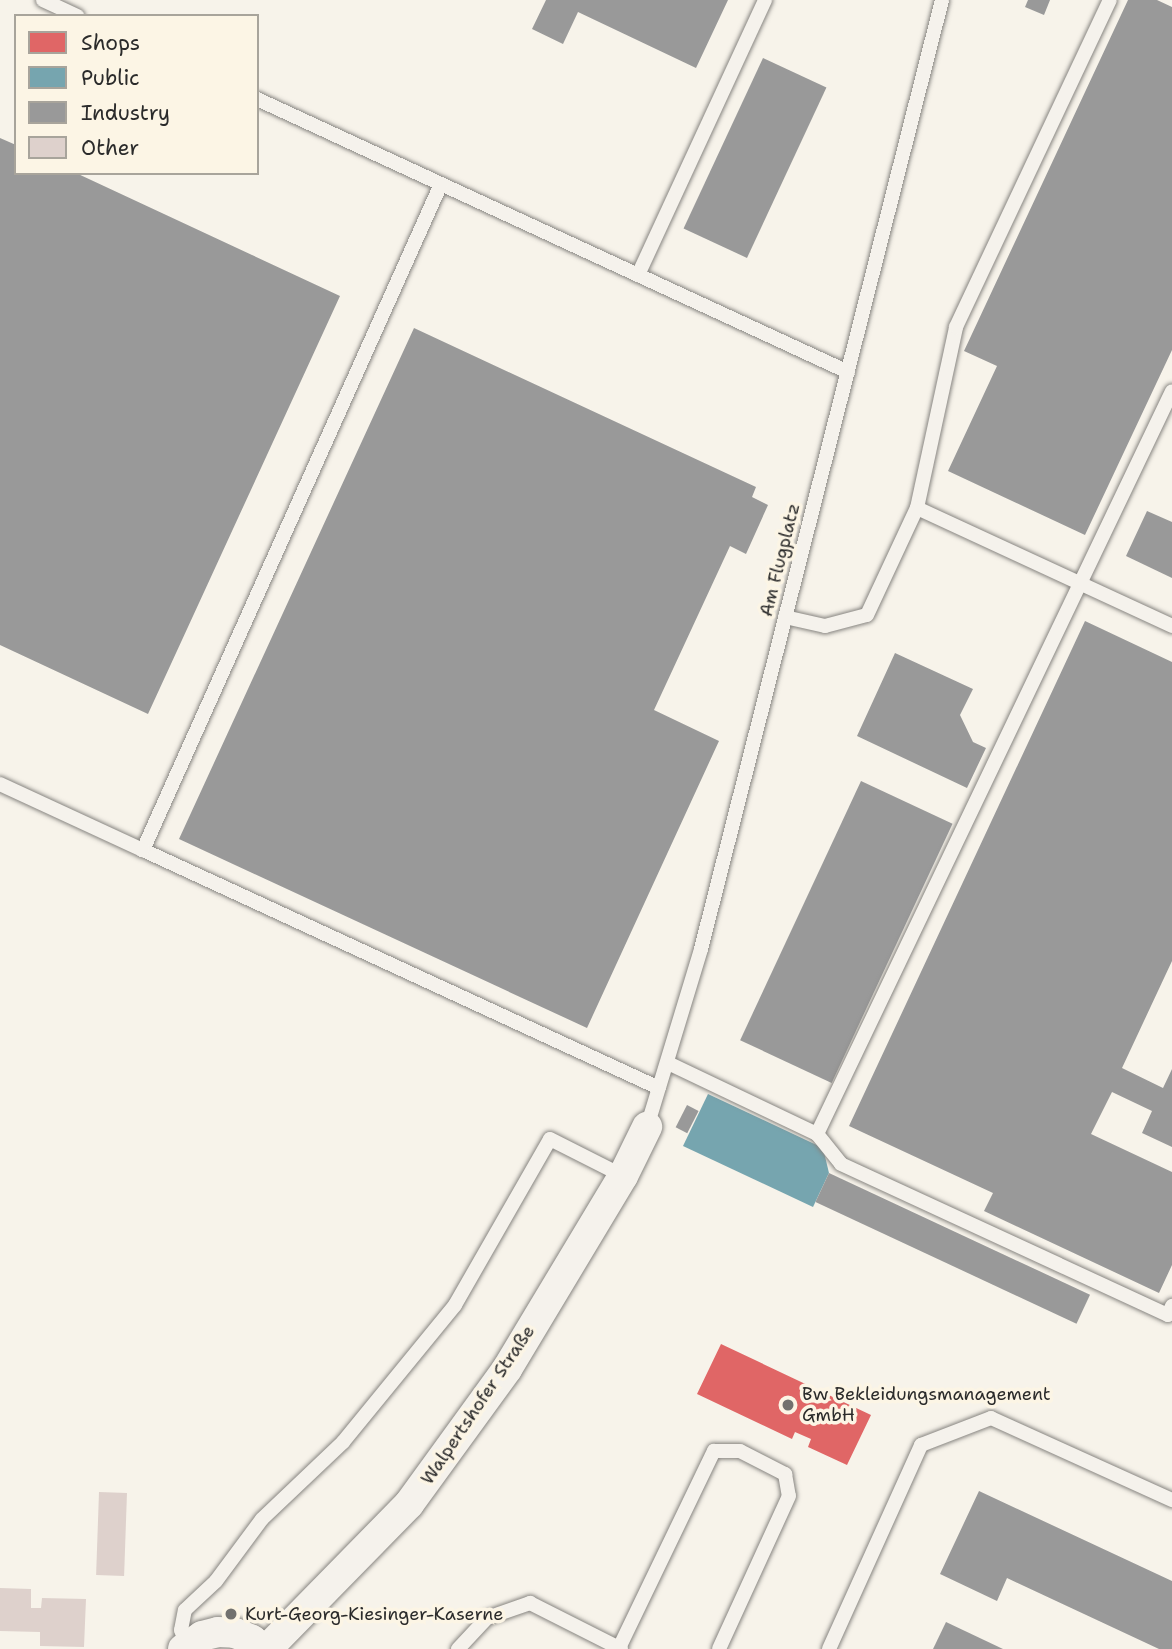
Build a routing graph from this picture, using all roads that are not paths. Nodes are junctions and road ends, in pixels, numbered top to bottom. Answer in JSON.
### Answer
{"nodes":[{"id":1,"x":43,"y":0,"type":"edge"},
{"id":2,"x":765,"y":0,"type":"edge"},
{"id":3,"x":942,"y":0,"type":"edge"},
{"id":4,"x":1110,"y":0,"type":"edge"},
{"id":5,"x":73,"y":14,"type":"edge"},
{"id":6,"x":259,"y":100,"type":"edge"},
{"id":7,"x":441,"y":184,"type":"junction"},
{"id":8,"x":638,"y":275,"type":"junction"},
{"id":9,"x":848,"y":372,"type":"junction"},
{"id":10,"x":1172,"y":391,"type":"edge"},
{"id":11,"x":917,"y":508,"type":"junction"},
{"id":12,"x":1080,"y":583,"type":"junction"},
{"id":13,"x":785,"y":617,"type":"junction"},
{"id":14,"x":1172,"y":626,"type":"edge"},
{"id":15,"x":0,"y":784,"type":"edge"},
{"id":16,"x":143,"y":850,"type":"junction"},
{"id":17,"x":668,"y":1063,"type":"junction"},
{"id":18,"x":659,"y":1088,"type":"junction"},
{"id":19,"x":646,"y":1128,"type":"joint"},
{"id":20,"x":817,"y":1134,"type":"junction"},
{"id":21,"x":623,"y":1176,"type":"junction"},
{"id":22,"x":1172,"y":1306,"type":"edge"},
{"id":23,"x":1172,"y":1500,"type":"edge"},
{"id":24,"x":185,"y":1647,"type":"edge"},
{"id":25,"x":620,"y":1648,"type":"edge"},
{"id":26,"x":265,"y":1649,"type":"edge"},
{"id":27,"x":458,"y":1649,"type":"edge"},
{"id":28,"x":719,"y":1649,"type":"edge"},
{"id":29,"x":830,"y":1649,"type":"edge"}],
"edges":[{"from":1,"to":5,"type":"lane"},
{"from":2,"to":8,"type":"lane"},
{"from":3,"to":9,"type":"lane","name":"Am Flugplatz"},
{"from":4,"to":11,"type":"lane"},
{"from":6,"to":7,"type":"lane"},
{"from":7,"to":8,"type":"lane"},
{"from":7,"to":16,"type":"lane"},
{"from":8,"to":9,"type":"lane"},
{"from":9,"to":13,"type":"lane","name":"Am Flugplatz"},
{"from":10,"to":12,"type":"lane"},
{"from":11,"to":12,"type":"lane"},
{"from":11,"to":13,"type":"lane"},
{"from":12,"to":14,"type":"lane"},
{"from":12,"to":20,"type":"lane"},
{"from":13,"to":17,"type":"lane","name":"Am Flugplatz"},
{"from":15,"to":16,"type":"lane"},
{"from":16,"to":18,"type":"lane"},
{"from":17,"to":18,"type":"lane","name":"Am Flugplatz"},
{"from":17,"to":20,"type":"lane"},
{"from":18,"to":19,"type":"lane","name":"Am Flugplatz"},
{"from":19,"to":21,"type":"street","name":"Walpertshofer Straße"},
{"from":20,"to":22,"type":"lane"},
{"from":21,"to":24,"type":"lane"},
{"from":21,"to":26,"type":"street","name":"Walpertshofer Straße"},
{"from":23,"to":29,"type":"lane"},
{"from":24,"to":26,"type":"street","name":"Walpertshofer Straße"},
{"from":25,"to":27,"type":"lane"},
{"from":25,"to":28,"type":"lane"}]}
